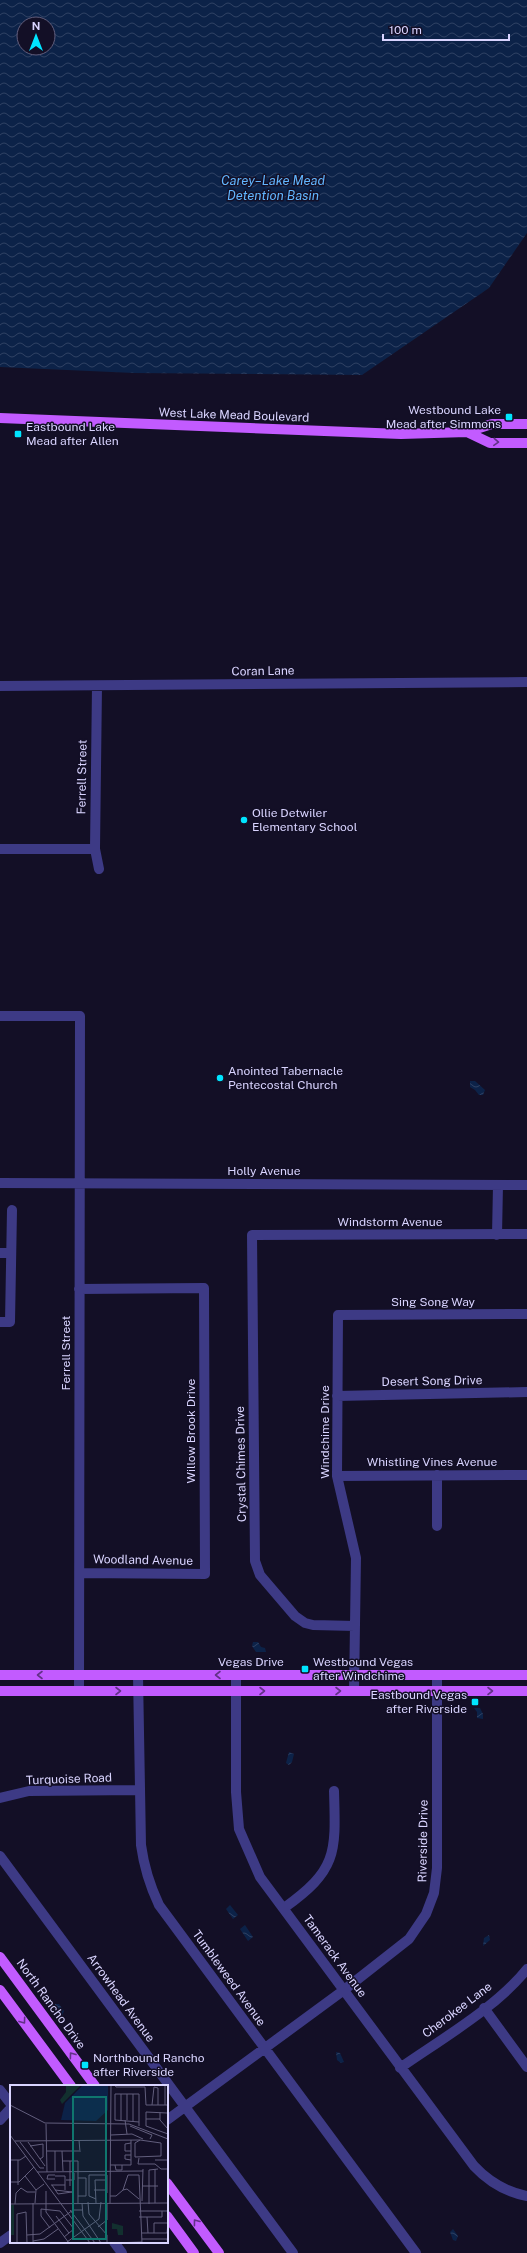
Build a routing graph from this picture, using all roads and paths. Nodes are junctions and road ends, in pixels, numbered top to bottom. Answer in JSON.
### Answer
{"nodes":[{"id":1,"x":0,"y":418,"type":"edge"},
{"id":2,"x":527,"y":424,"type":"edge"},
{"id":3,"x":467,"y":432,"type":"junction"},
{"id":4,"x":527,"y":443,"type":"edge"},
{"id":5,"x":527,"y":682,"type":"edge"},
{"id":6,"x":0,"y":686,"type":"edge"},
{"id":7,"x":97,"y":686,"type":"junction"},
{"id":8,"x":0,"y":849,"type":"edge"},
{"id":9,"x":95,"y":849,"type":"junction"},
{"id":10,"x":99,"y":869,"type":"dead end"},
{"id":11,"x":0,"y":1016,"type":"edge"},
{"id":12,"x":0,"y":1183,"type":"edge"},
{"id":13,"x":80,"y":1183,"type":"junction"},
{"id":14,"x":498,"y":1185,"type":"junction"},
{"id":15,"x":527,"y":1185,"type":"edge"},
{"id":16,"x":12,"y":1210,"type":"dead end"},
{"id":17,"x":527,"y":1234,"type":"edge"},
{"id":18,"x":252,"y":1235,"type":"joint"},
{"id":19,"x":497,"y":1235,"type":"junction"},
{"id":20,"x":0,"y":1253,"type":"edge"},
{"id":21,"x":11,"y":1253,"type":"junction"},
{"id":22,"x":79,"y":1289,"type":"junction"},
{"id":23,"x":527,"y":1314,"type":"edge"},
{"id":24,"x":338,"y":1315,"type":"joint"},
{"id":25,"x":5,"y":1322,"type":"edge"},
{"id":26,"x":527,"y":1392,"type":"edge"},
{"id":27,"x":338,"y":1396,"type":"junction"},
{"id":28,"x":437,"y":1475,"type":"junction"},
{"id":29,"x":527,"y":1475,"type":"edge"},
{"id":30,"x":337,"y":1476,"type":"junction"},
{"id":31,"x":437,"y":1526,"type":"dead end"},
{"id":32,"x":80,"y":1573,"type":"junction"},
{"id":33,"x":205,"y":1574,"type":"joint"},
{"id":34,"x":355,"y":1626,"type":"junction"},
{"id":35,"x":355,"y":1674,"type":"junction"},
{"id":36,"x":0,"y":1675,"type":"edge"},
{"id":37,"x":79,"y":1675,"type":"junction"},
{"id":38,"x":138,"y":1675,"type":"junction"},
{"id":39,"x":236,"y":1675,"type":"junction"},
{"id":40,"x":436,"y":1675,"type":"junction"},
{"id":41,"x":527,"y":1675,"type":"edge"},
{"id":42,"x":0,"y":1691,"type":"edge"},
{"id":43,"x":79,"y":1691,"type":"junction"},
{"id":44,"x":138,"y":1691,"type":"junction"},
{"id":45,"x":236,"y":1691,"type":"junction"},
{"id":46,"x":354,"y":1691,"type":"junction"},
{"id":47,"x":436,"y":1691,"type":"junction"},
{"id":48,"x":527,"y":1691,"type":"edge"},
{"id":49,"x":139,"y":1790,"type":"junction"},
{"id":50,"x":334,"y":1791,"type":"dead end"},
{"id":51,"x":0,"y":1798,"type":"edge"},
{"id":52,"x":0,"y":1856,"type":"edge"},
{"id":53,"x":284,"y":1908,"type":"junction"},
{"id":54,"x":0,"y":1957,"type":"edge"},
{"id":55,"x":527,"y":1969,"type":"edge"},
{"id":56,"x":0,"y":1990,"type":"edge"},
{"id":57,"x":344,"y":1990,"type":"junction"},
{"id":58,"x":484,"y":2008,"type":"junction"},
{"id":59,"x":264,"y":2048,"type":"junction"},
{"id":60,"x":527,"y":2067,"type":"edge"},
{"id":61,"x":400,"y":2068,"type":"junction"},
{"id":62,"x":70,"y":2085,"type":"edge"},
{"id":63,"x":94,"y":2085,"type":"edge"},
{"id":64,"x":0,"y":2090,"type":"edge"},
{"id":65,"x":10,"y":2103,"type":"edge"},
{"id":66,"x":185,"y":2107,"type":"junction"},
{"id":67,"x":10,"y":2109,"type":"edge"},
{"id":68,"x":168,"y":2119,"type":"edge"},
{"id":69,"x":0,"y":2120,"type":"edge"},
{"id":70,"x":168,"y":2184,"type":"edge"},
{"id":71,"x":527,"y":2196,"type":"edge"},
{"id":72,"x":168,"y":2217,"type":"edge"},
{"id":73,"x":10,"y":2237,"type":"edge"},
{"id":74,"x":0,"y":2243,"type":"edge"},
{"id":75,"x":115,"y":2243,"type":"edge"},
{"id":76,"x":122,"y":2253,"type":"edge"},
{"id":77,"x":194,"y":2253,"type":"edge"},
{"id":78,"x":219,"y":2253,"type":"edge"},
{"id":79,"x":293,"y":2253,"type":"edge"},
{"id":80,"x":416,"y":2253,"type":"edge"}],
"edges":[{"from":1,"to":3,"type":"main road","name":"West Lake Mead Boulevard"},
{"from":2,"to":3,"type":"main road","name":"West Lake Mead Boulevard"},
{"from":3,"to":4,"type":"main road","name":"West Lake Mead Boulevard","one_way":true},
{"from":5,"to":7,"type":"street","name":"Coran Lane"},
{"from":6,"to":7,"type":"street","name":"Coran Lane"},
{"from":7,"to":9,"type":"street","name":"Ferrell Street"},
{"from":8,"to":9,"type":"street"},
{"from":9,"to":10,"type":"street","name":"Ferrell Street"},
{"from":11,"to":13,"type":"street","name":"Ferrell Street"},
{"from":12,"to":13,"type":"street","name":"Holly Avenue"},
{"from":13,"to":14,"type":"street","name":"Holly Avenue"},
{"from":13,"to":22,"type":"street","name":"Ferrell Street"},
{"from":14,"to":15,"type":"street","name":"Holly Avenue"},
{"from":14,"to":19,"type":"street"},
{"from":16,"to":21,"type":"street"},
{"from":17,"to":19,"type":"street","name":"Windstorm Avenue"},
{"from":18,"to":19,"type":"street","name":"Windstorm Avenue"},
{"from":18,"to":34,"type":"street","name":"Crystal Chimes Drive"},
{"from":20,"to":21,"type":"street"},
{"from":21,"to":25,"type":"street"},
{"from":22,"to":32,"type":"street","name":"Ferrell Street"},
{"from":22,"to":33,"type":"street","name":"Willow Brook Drive"},
{"from":23,"to":24,"type":"street","name":"Sing Song Way"},
{"from":24,"to":27,"type":"street","name":"Windchime Drive"},
{"from":26,"to":27,"type":"street","name":"Desert Song Drive"},
{"from":27,"to":30,"type":"street","name":"Windchime Drive"},
{"from":28,"to":29,"type":"street","name":"Whistling Vines Avenue"},
{"from":28,"to":30,"type":"street","name":"Whistling Vines Avenue"},
{"from":28,"to":31,"type":"street"},
{"from":30,"to":34,"type":"street","name":"Windchime Drive"},
{"from":32,"to":33,"type":"street","name":"Woodland Avenue"},
{"from":32,"to":37,"type":"street","name":"Ferrell Street"},
{"from":34,"to":35,"type":"street","name":"Windchime Drive"},
{"from":35,"to":39,"type":"main road","name":"Vegas Drive"},
{"from":35,"to":40,"type":"main road","name":"Vegas Drive"},
{"from":35,"to":46,"type":"street","name":"Windchime Drive"},
{"from":37,"to":36,"type":"main road","name":"Vegas Drive","one_way":true},
{"from":37,"to":38,"type":"main road","name":"Vegas Drive"},
{"from":37,"to":43,"type":"street","name":"Ferrell Street"},
{"from":39,"to":38,"type":"main road","name":"Vegas Drive","one_way":true},
{"from":38,"to":44,"type":"street","name":"Tumbleweed Avenue"},
{"from":39,"to":45,"type":"street","name":"Tamerack Avenue"},
{"from":40,"to":41,"type":"main road","name":"Vegas Drive"},
{"from":40,"to":47,"type":"street","name":"Riverside Drive"},
{"from":42,"to":43,"type":"main road"},
{"from":43,"to":44,"type":"main road","one_way":true},
{"from":44,"to":45,"type":"main road"},
{"from":44,"to":49,"type":"street","name":"Tumbleweed Avenue"},
{"from":45,"to":46,"type":"main road","one_way":true},
{"from":45,"to":53,"type":"street","name":"Tamerack Avenue"},
{"from":46,"to":47,"type":"main road"},
{"from":47,"to":48,"type":"main road","one_way":true},
{"from":47,"to":57,"type":"street","name":"Riverside Drive"},
{"from":49,"to":51,"type":"street","name":"Turquoise Road"},
{"from":49,"to":59,"type":"street","name":"Tumbleweed Avenue"},
{"from":50,"to":53,"type":"street"},
{"from":52,"to":66,"type":"street","name":"Arrowhead Avenue"},
{"from":53,"to":57,"type":"street","name":"Tamerack Avenue"},
{"from":63,"to":54,"type":"main road","name":"North Rancho Drive","one_way":true},
{"from":55,"to":58,"type":"street","name":"Cherokee Lane"},
{"from":56,"to":62,"type":"main road","one_way":true},
{"from":57,"to":59,"type":"street","name":"Riverside Drive"},
{"from":57,"to":61,"type":"street","name":"Tamerack Avenue"},
{"from":58,"to":60,"type":"street"},
{"from":58,"to":61,"type":"street","name":"Cherokee Lane"},
{"from":59,"to":66,"type":"street","name":"Riverside Drive"},
{"from":59,"to":80,"type":"street","name":"Tumbleweed Avenue"},
{"from":61,"to":71,"type":"street","name":"Tamerack Avenue"},
{"from":64,"to":65,"type":"street"},
{"from":66,"to":68,"type":"street","name":"Riverside Drive"},
{"from":66,"to":79,"type":"street","name":"Arrowhead Avenue"},
{"from":67,"to":69,"type":"street"},
{"from":78,"to":70,"type":"main road","one_way":true},
{"from":72,"to":77,"type":"main road"},
{"from":73,"to":74,"type":"street"},
{"from":75,"to":76,"type":"street"}]}
